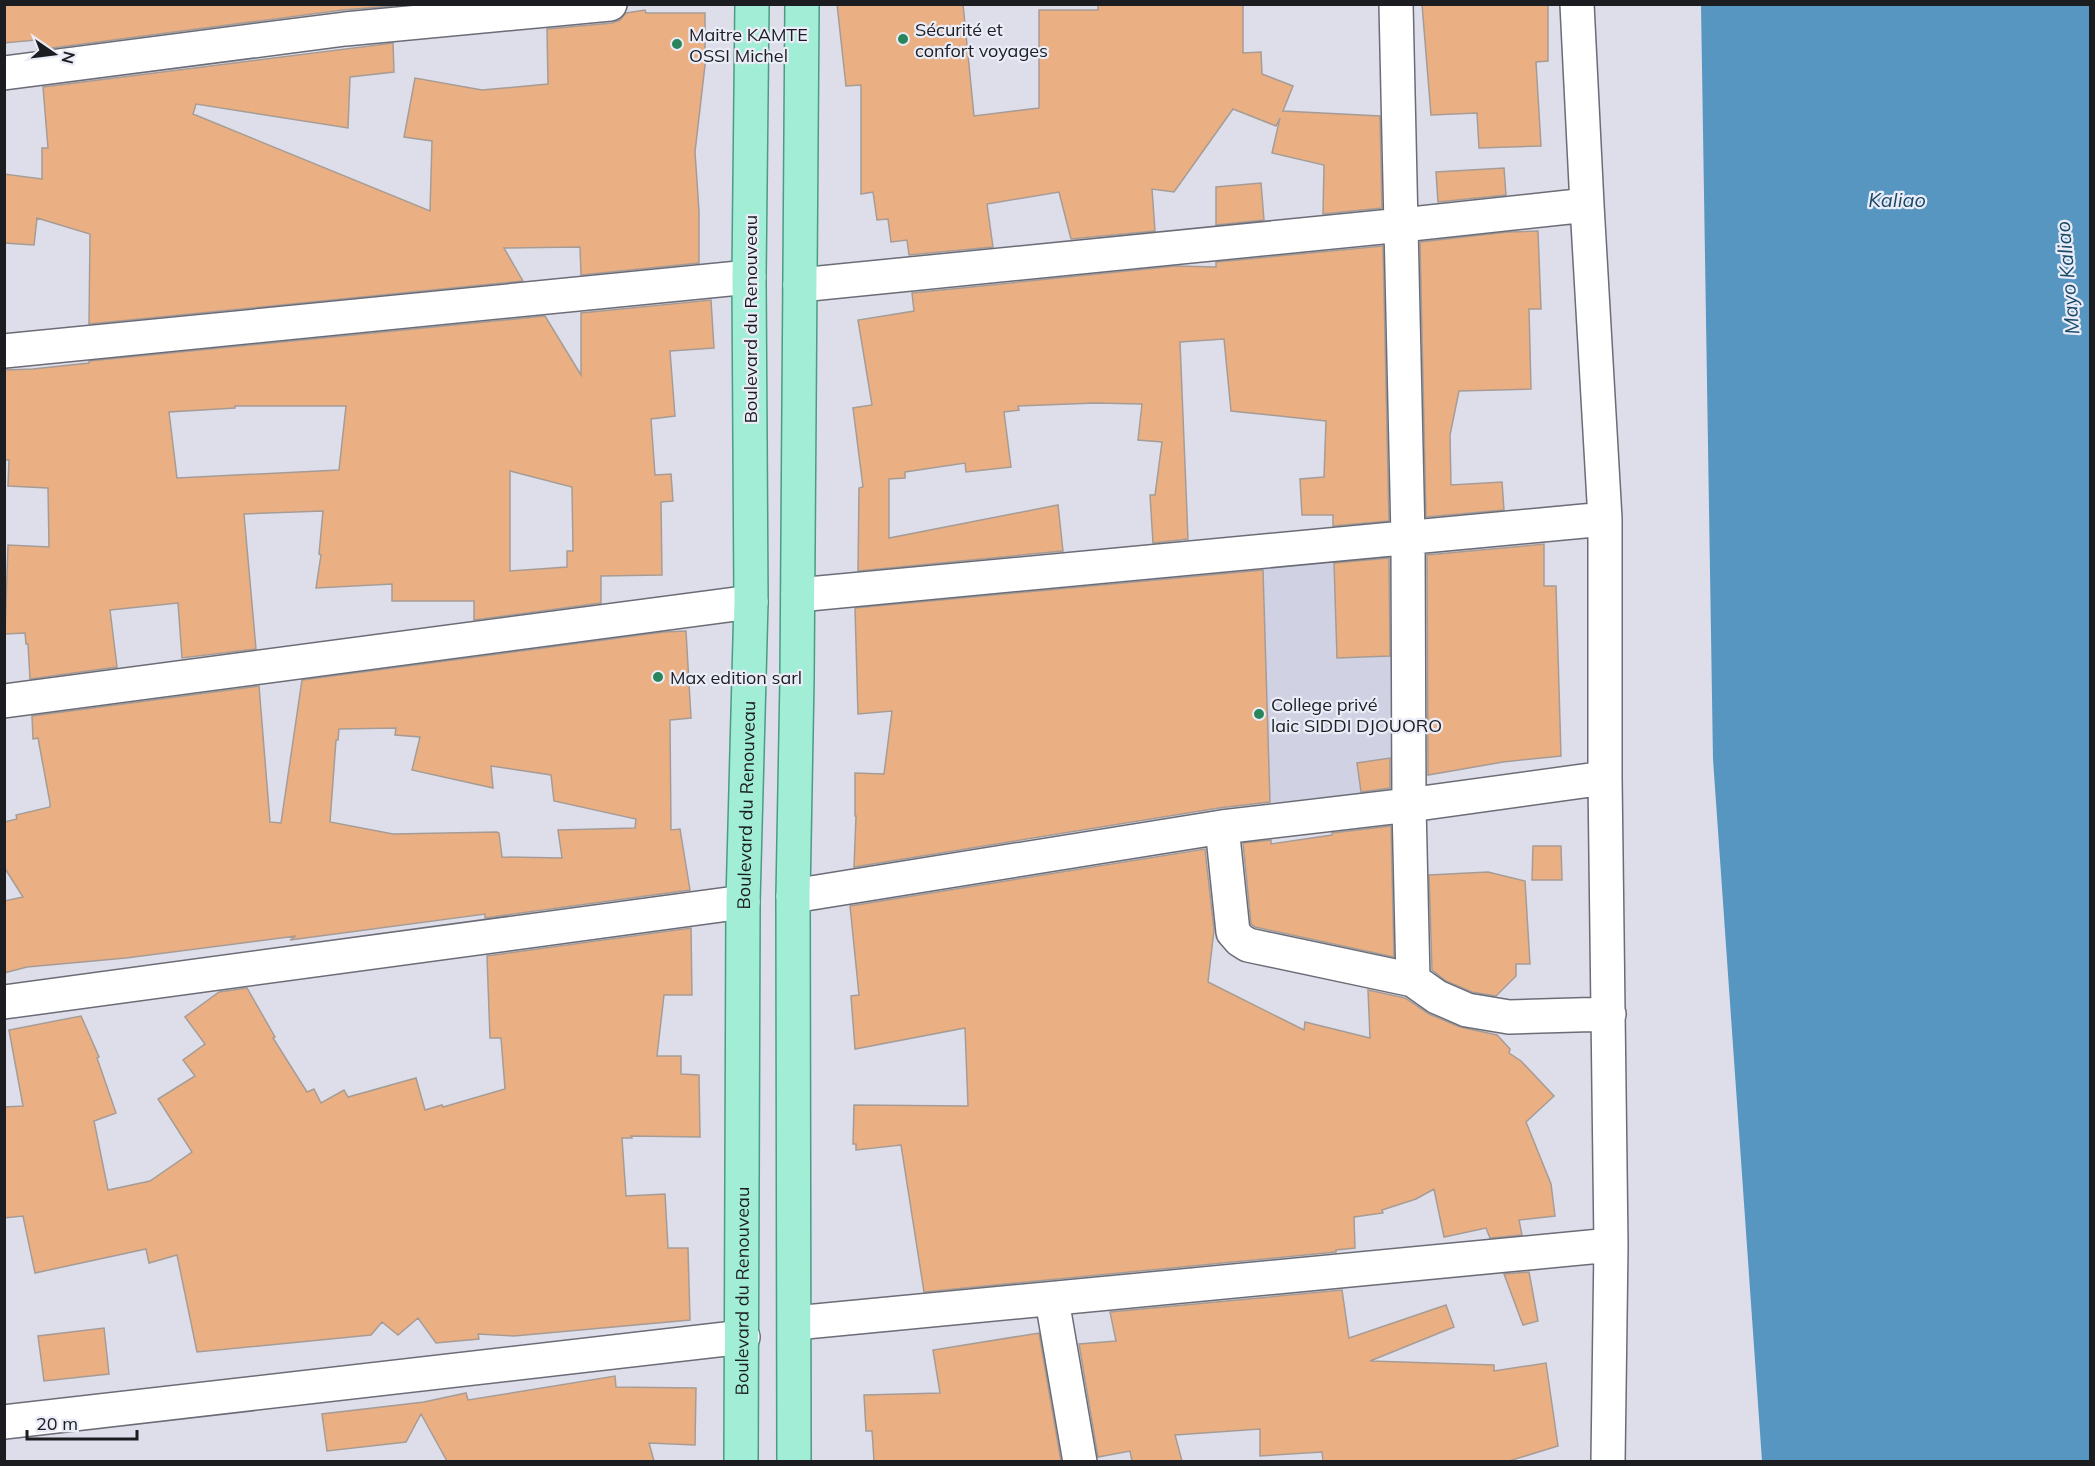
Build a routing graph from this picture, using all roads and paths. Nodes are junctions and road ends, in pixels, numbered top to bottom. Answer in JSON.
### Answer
{"nodes":[{"id":1,"x":610,"y":4,"type":"edge"},
{"id":2,"x":752,"y":4,"type":"edge"},
{"id":3,"x":802,"y":4,"type":"edge"},
{"id":4,"x":1396,"y":4,"type":"edge"},
{"id":5,"x":1577,"y":4,"type":"edge"},
{"id":6,"x":4,"y":73,"type":"edge"},
{"id":7,"x":1587,"y":205,"type":"junction"},
{"id":8,"x":1402,"y":225,"type":"junction"},
{"id":9,"x":749,"y":278,"type":"junction"},
{"id":10,"x":800,"y":285,"type":"junction"},
{"id":11,"x":4,"y":351,"type":"edge"},
{"id":12,"x":1605,"y":519,"type":"junction"},
{"id":13,"x":1408,"y":537,"type":"junction"},
{"id":14,"x":798,"y":595,"type":"junction"},
{"id":15,"x":751,"y":602,"type":"junction"},
{"id":16,"x":4,"y":700,"type":"edge"},
{"id":17,"x":1605,"y":778,"type":"junction"},
{"id":18,"x":1409,"y":805,"type":"junction"},
{"id":19,"x":1222,"y":827,"type":"junction"},
{"id":20,"x":793,"y":896,"type":"junction"},
{"id":21,"x":743,"y":902,"type":"junction"},
{"id":22,"x":1413,"y":980,"type":"junction"},
{"id":23,"x":4,"y":1002,"type":"edge"},
{"id":24,"x":1609,"y":1014,"type":"junction"},
{"id":25,"x":1611,"y":1245,"type":"junction"},
{"id":26,"x":1052,"y":1300,"type":"junction"},
{"id":27,"x":795,"y":1323,"type":"junction"},
{"id":28,"x":743,"y":1337,"type":"junction"},
{"id":29,"x":4,"y":1422,"type":"edge"},
{"id":30,"x":741,"y":1461,"type":"edge"},
{"id":31,"x":795,"y":1461,"type":"edge"},
{"id":32,"x":1080,"y":1461,"type":"edge"},
{"id":33,"x":1608,"y":1461,"type":"edge"}],
"edges":[{"from":1,"to":6,"type":"street"},
{"from":2,"to":9,"type":"main road","name":"Boulevard du Renouveau"},
{"from":3,"to":10,"type":"main road"},
{"from":4,"to":8,"type":"street"},
{"from":5,"to":7,"type":"street"},
{"from":7,"to":8,"type":"street"},
{"from":7,"to":12,"type":"street"},
{"from":8,"to":10,"type":"street"},
{"from":8,"to":13,"type":"street"},
{"from":9,"to":11,"type":"street"},
{"from":9,"to":15,"type":"main road","name":"Boulevard du Renouveau"},
{"from":10,"to":14,"type":"main road"},
{"from":12,"to":13,"type":"street"},
{"from":12,"to":17,"type":"street"},
{"from":13,"to":14,"type":"street"},
{"from":13,"to":18,"type":"street"},
{"from":14,"to":20,"type":"main road"},
{"from":15,"to":16,"type":"street"},
{"from":15,"to":21,"type":"main road","name":"Boulevard du Renouveau"},
{"from":17,"to":18,"type":"street"},
{"from":17,"to":24,"type":"street"},
{"from":18,"to":19,"type":"street"},
{"from":18,"to":22,"type":"street"},
{"from":19,"to":20,"type":"street"},
{"from":19,"to":22,"type":"street"},
{"from":20,"to":27,"type":"main road"},
{"from":21,"to":23,"type":"street"},
{"from":21,"to":28,"type":"main road","name":"Boulevard du Renouveau"},
{"from":22,"to":24,"type":"street"},
{"from":24,"to":25,"type":"street"},
{"from":25,"to":26,"type":"street"},
{"from":25,"to":33,"type":"street"},
{"from":26,"to":27,"type":"street"},
{"from":26,"to":32,"type":"street"},
{"from":27,"to":31,"type":"main road"},
{"from":28,"to":29,"type":"street"},
{"from":28,"to":30,"type":"main road","name":"Boulevard du Renouveau"}]}
